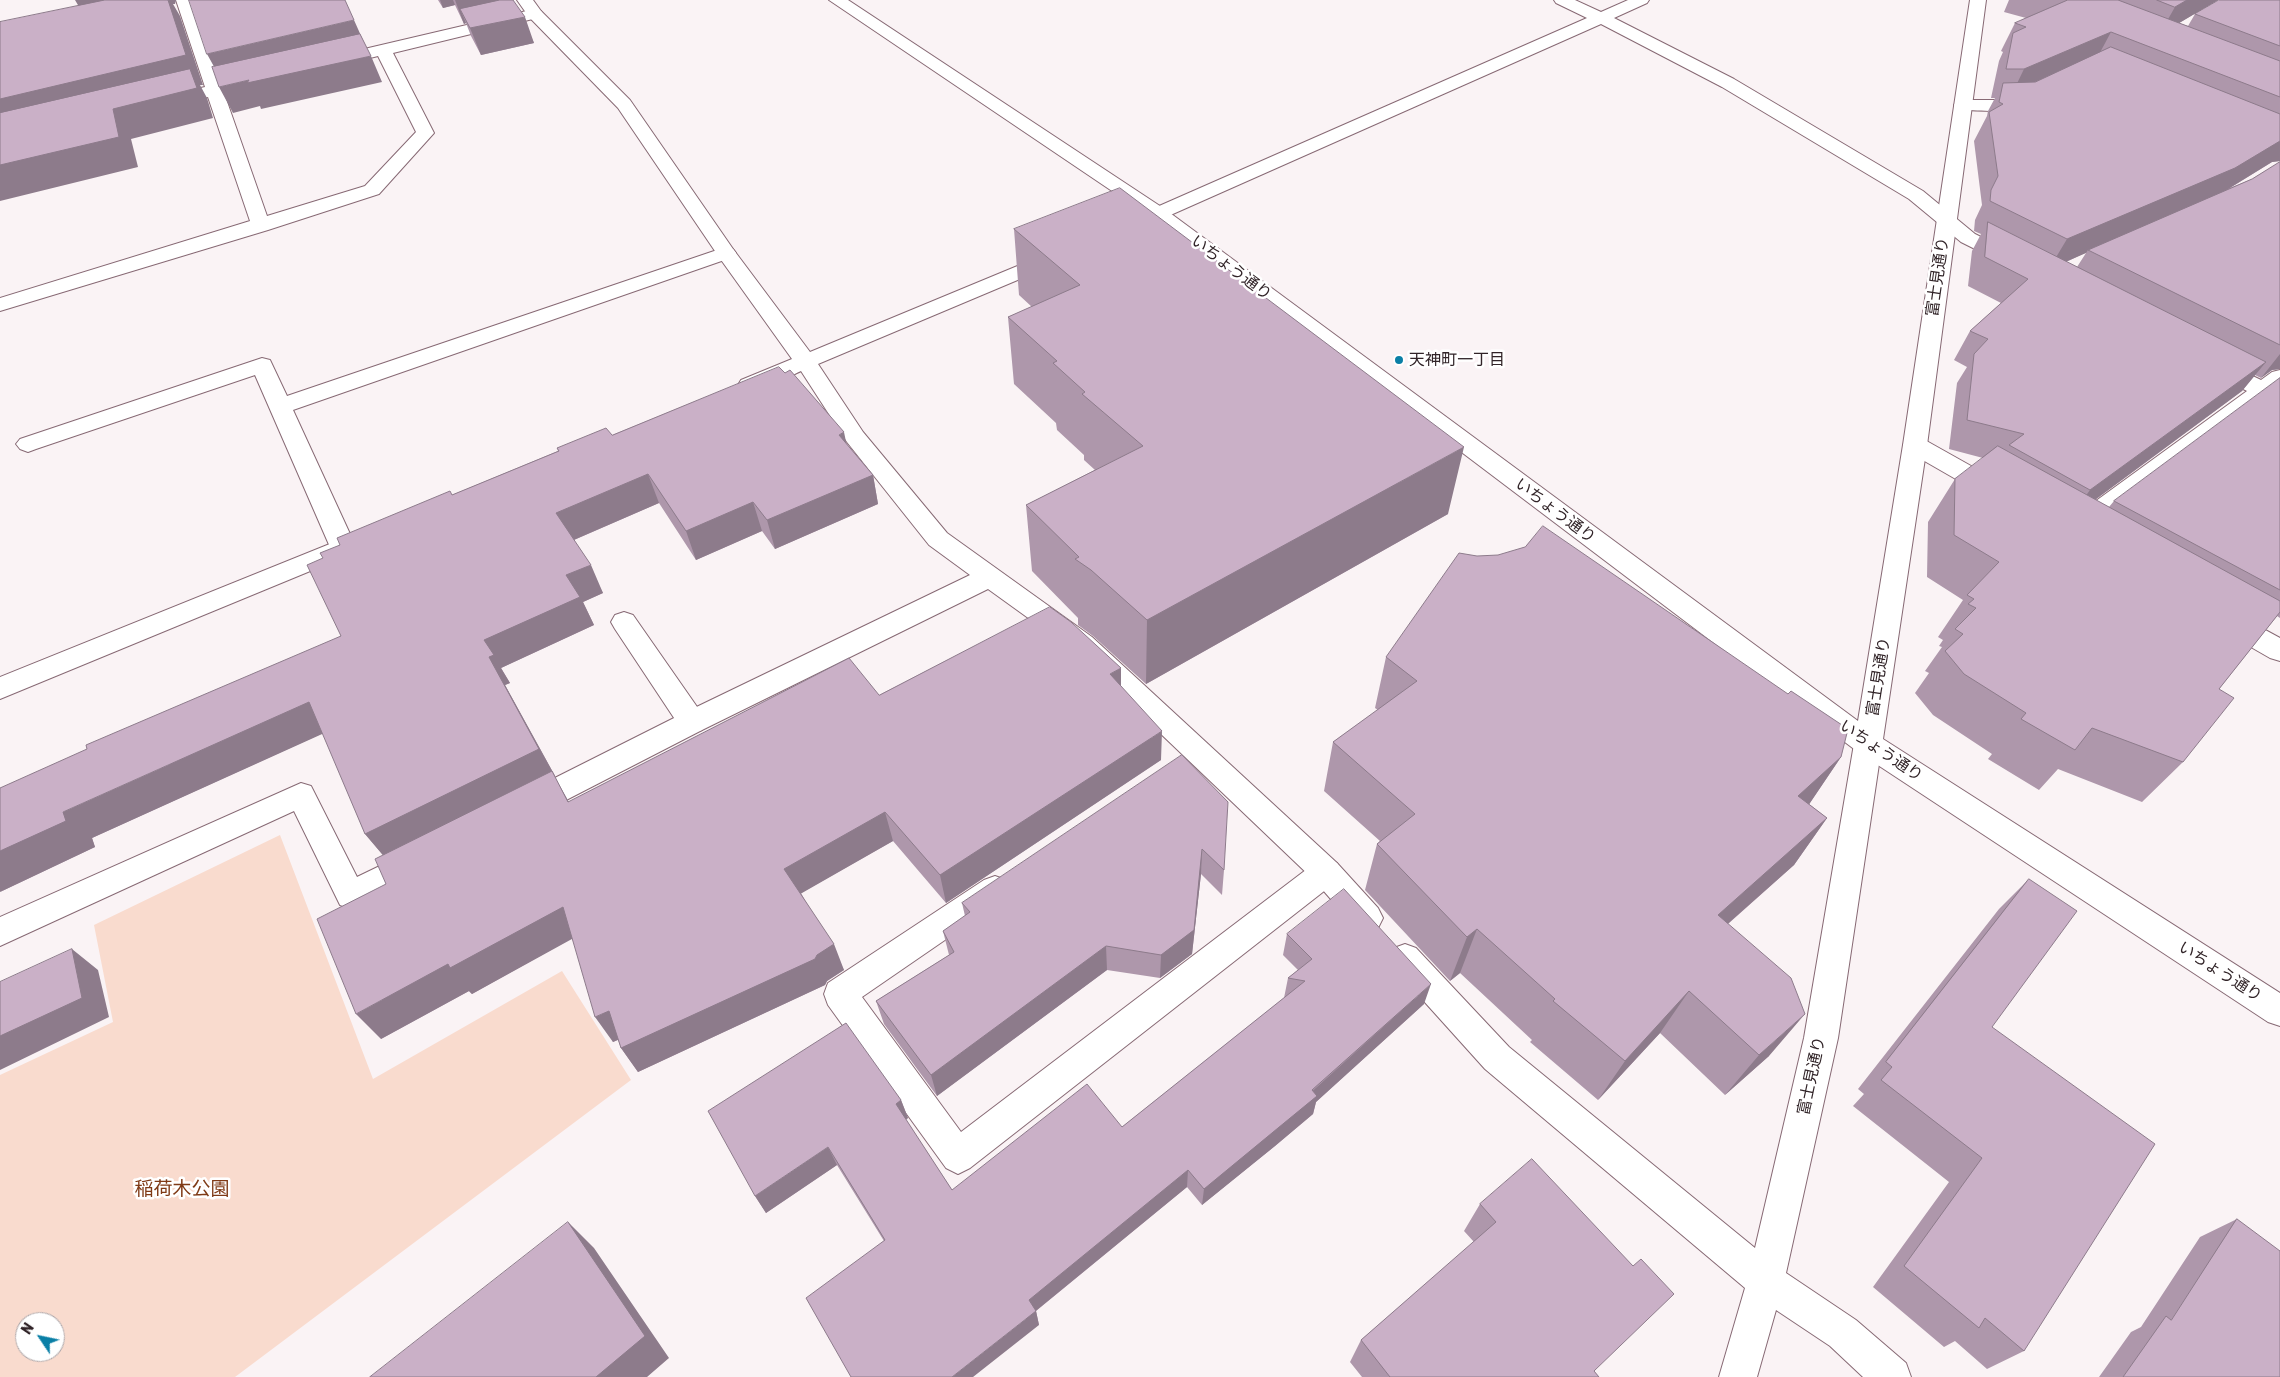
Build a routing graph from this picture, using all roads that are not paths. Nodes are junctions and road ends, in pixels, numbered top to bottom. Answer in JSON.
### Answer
{"nodes":[{"id":1,"x":837,"y":0,"type":"edge"},
{"id":2,"x":1562,"y":0,"type":"edge"},
{"id":3,"x":1641,"y":0,"type":"edge"},
{"id":4,"x":1978,"y":0,"type":"edge"},
{"id":5,"x":185,"y":4,"type":"edge"},
{"id":6,"x":205,"y":4,"type":"edge"},
{"id":7,"x":530,"y":7,"type":"edge"},
{"id":8,"x":168,"y":12,"type":"edge"},
{"id":9,"x":1603,"y":18,"type":"junction"},
{"id":10,"x":383,"y":50,"type":"junction"},
{"id":11,"x":346,"y":59,"type":"edge"},
{"id":12,"x":270,"y":77,"type":"edge"},
{"id":13,"x":214,"y":90,"type":"junction"},
{"id":14,"x":2046,"y":90,"type":"edge"},
{"id":15,"x":155,"y":104,"type":"edge"},
{"id":16,"x":1963,"y":104,"type":"junction"},
{"id":17,"x":1159,"y":214,"type":"junction"},
{"id":18,"x":1946,"y":220,"type":"junction"},
{"id":19,"x":260,"y":226,"type":"junction"},
{"id":20,"x":1113,"y":233,"type":"edge"},
{"id":21,"x":1068,"y":252,"type":"edge"},
{"id":22,"x":726,"y":253,"type":"junction"},
{"id":23,"x":2025,"y":267,"type":"edge"},
{"id":24,"x":0,"y":305,"type":"edge"},
{"id":25,"x":2203,"y":360,"type":"edge"},
{"id":26,"x":806,"y":362,"type":"junction"},
{"id":27,"x":2274,"y":389,"type":"edge"},
{"id":28,"x":732,"y":392,"type":"edge"},
{"id":29,"x":281,"y":406,"type":"junction"},
{"id":30,"x":28,"y":444,"type":"dead end"},
{"id":31,"x":1915,"y":445,"type":"junction"},
{"id":32,"x":2018,"y":503,"type":"edge"},
{"id":33,"x":380,"y":532,"type":"edge"},
{"id":34,"x":343,"y":547,"type":"junction"},
{"id":35,"x":2094,"y":547,"type":"edge"},
{"id":36,"x":990,"y":577,"type":"junction"},
{"id":37,"x":2204,"y":608,"type":"edge"},
{"id":38,"x":624,"y":622,"type":"dead end"},
{"id":39,"x":2280,"y":651,"type":"edge"},
{"id":40,"x":0,"y":688,"type":"edge"},
{"id":41,"x":692,"y":722,"type":"junction"},
{"id":42,"x":1868,"y":744,"type":"junction"},
{"id":43,"x":508,"y":815,"type":"edge"},
{"id":44,"x":438,"y":850,"type":"edge"},
{"id":45,"x":1326,"y":872,"type":"junction"},
{"id":46,"x":1018,"y":874,"type":"edge"},
{"id":47,"x":0,"y":932,"type":"edge"},
{"id":48,"x":2280,"y":1011,"type":"edge"},
{"id":49,"x":1766,"y":1281,"type":"junction"},
{"id":50,"x":1738,"y":1377,"type":"edge"},
{"id":51,"x":1892,"y":1377,"type":"edge"}],
"edges":[{"from":1,"to":17,"type":"street","name":"いちょう通り"},
{"from":2,"to":9,"type":"street"},
{"from":3,"to":9,"type":"street"},
{"from":4,"to":16,"type":"street","name":"富士見通り"},
{"from":5,"to":6,"type":"street"},
{"from":5,"to":8,"type":"street"},
{"from":5,"to":13,"type":"street"},
{"from":7,"to":10,"type":"street"},
{"from":7,"to":22,"type":"street"},
{"from":9,"to":17,"type":"street"},
{"from":9,"to":18,"type":"street"},
{"from":10,"to":11,"type":"street"},
{"from":10,"to":19,"type":"street"},
{"from":12,"to":13,"type":"street"},
{"from":13,"to":15,"type":"street"},
{"from":13,"to":19,"type":"street"},
{"from":14,"to":16,"type":"street"},
{"from":16,"to":18,"type":"street","name":"富士見通り"},
{"from":17,"to":20,"type":"street"},
{"from":17,"to":42,"type":"street","name":"いちょう通り"},
{"from":18,"to":23,"type":"street"},
{"from":18,"to":31,"type":"street","name":"富士見通り"},
{"from":19,"to":24,"type":"street"},
{"from":21,"to":26,"type":"street"},
{"from":22,"to":26,"type":"street"},
{"from":22,"to":29,"type":"street"},
{"from":25,"to":27,"type":"street"},
{"from":26,"to":28,"type":"street"},
{"from":26,"to":36,"type":"street"},
{"from":27,"to":35,"type":"street"},
{"from":29,"to":30,"type":"street"},
{"from":29,"to":34,"type":"street"},
{"from":31,"to":32,"type":"street"},
{"from":31,"to":42,"type":"street","name":"富士見通り"},
{"from":33,"to":34,"type":"street"},
{"from":34,"to":40,"type":"street"},
{"from":36,"to":41,"type":"street"},
{"from":36,"to":45,"type":"street"},
{"from":37,"to":39,"type":"street"},
{"from":38,"to":41,"type":"street"},
{"from":41,"to":43,"type":"street"},
{"from":42,"to":48,"type":"street","name":"いちょう通り"},
{"from":42,"to":49,"type":"street","name":"富士見通り"},
{"from":44,"to":47,"type":"street"},
{"from":45,"to":46,"type":"street"},
{"from":45,"to":49,"type":"street"},
{"from":49,"to":50,"type":"street","name":"富士見通り"},
{"from":49,"to":51,"type":"street"}]}
